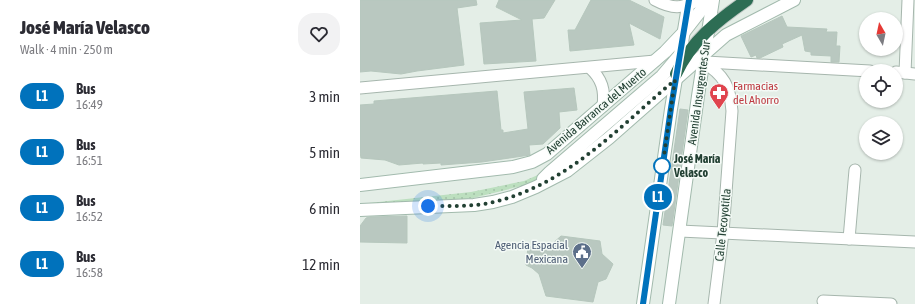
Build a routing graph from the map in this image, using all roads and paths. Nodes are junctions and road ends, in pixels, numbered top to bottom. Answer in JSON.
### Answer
{"nodes":[{"id":1,"x":655,"y":0,"type":"edge"},
{"id":2,"x":700,"y":0,"type":"edge"},
{"id":3,"x":711,"y":0,"type":"edge"},
{"id":4,"x":747,"y":0,"type":"edge"},
{"id":5,"x":794,"y":0,"type":"edge"},
{"id":6,"x":908,"y":0,"type":"edge"},
{"id":7,"x":686,"y":2,"type":"edge"},
{"id":8,"x":708,"y":30,"type":"junction"},
{"id":9,"x":684,"y":32,"type":"junction"},
{"id":10,"x":679,"y":57,"type":"junction"},
{"id":11,"x":704,"y":58,"type":"junction"},
{"id":12,"x":655,"y":61,"type":"junction"},
{"id":13,"x":590,"y":68,"type":"junction"},
{"id":14,"x":859,"y":70,"type":"edge"},
{"id":15,"x":905,"y":73,"type":"edge"},
{"id":16,"x":676,"y":77,"type":"junction"},
{"id":17,"x":360,"y":88,"type":"edge"},
{"id":18,"x":603,"y":106,"type":"junction"},
{"id":19,"x":855,"y":170,"type":"dead end"},
{"id":20,"x":363,"y":184,"type":"edge"},
{"id":21,"x":536,"y":187,"type":"junction"},
{"id":22,"x":360,"y":210,"type":"edge"},
{"id":23,"x":680,"y":231,"type":"junction"},
{"id":24,"x":723,"y":233,"type":"junction"},
{"id":25,"x":850,"y":239,"type":"junction"},
{"id":26,"x":915,"y":242,"type":"edge"},
{"id":27,"x":823,"y":301,"type":"dead end"},
{"id":28,"x":643,"y":304,"type":"edge"},
{"id":29,"x":669,"y":304,"type":"edge"},
{"id":30,"x":714,"y":304,"type":"edge"},
{"id":31,"x":891,"y":304,"type":"edge"}],
"edges":[{"from":1,"to":7,"type":"street"},
{"from":2,"to":7,"type":"street"},
{"from":3,"to":8,"type":"main road","name":"Avenida Insurgentes Sur"},
{"from":3,"to":9,"type":"main road","name":"Avenida Barranca del Muerto"},
{"from":3,"to":10,"type":"main road"},
{"from":4,"to":8,"type":"highway"},
{"from":5,"to":11,"type":"main road"},
{"from":6,"to":15,"type":"street"},
{"from":7,"to":9,"type":"main road","name":"Avenida Insurgentes Sur"},
{"from":8,"to":11,"type":"main road","name":"Avenida Insurgentes Sur"},
{"from":8,"to":16,"type":"highway"},
{"from":9,"to":10,"type":"main road","name":"Avenida Insurgentes Sur"},
{"from":9,"to":12,"type":"main road","name":"Avenida Barranca del Muerto"},
{"from":10,"to":16,"type":"main road","name":"Avenida Insurgentes Sur"},
{"from":10,"to":21,"type":"main road"},
{"from":11,"to":14,"type":"street"},
{"from":11,"to":16,"type":"main road"},
{"from":11,"to":23,"type":"main road","name":"Avenida Insurgentes Sur"},
{"from":11,"to":24,"type":"street","name":"Calle Tecoyotitla"},
{"from":12,"to":13,"type":"street"},
{"from":12,"to":18,"type":"main road","name":"Avenida Barranca del Muerto"},
{"from":13,"to":17,"type":"street"},
{"from":13,"to":18,"type":"street"},
{"from":16,"to":21,"type":"main road"},
{"from":16,"to":28,"type":"main road","name":"Avenida Insurgentes Sur"},
{"from":18,"to":20,"type":"main road","name":"Avenida Barranca del Muerto"},
{"from":19,"to":25,"type":"street"},
{"from":21,"to":22,"type":"main road"},
{"from":23,"to":24,"type":"street"},
{"from":23,"to":29,"type":"main road","name":"Avenida Insurgentes Sur"},
{"from":24,"to":25,"type":"street"},
{"from":24,"to":30,"type":"street","name":"Calle Tecoyotitla"},
{"from":25,"to":26,"type":"street"},
{"from":27,"to":31,"type":"street"}]}
